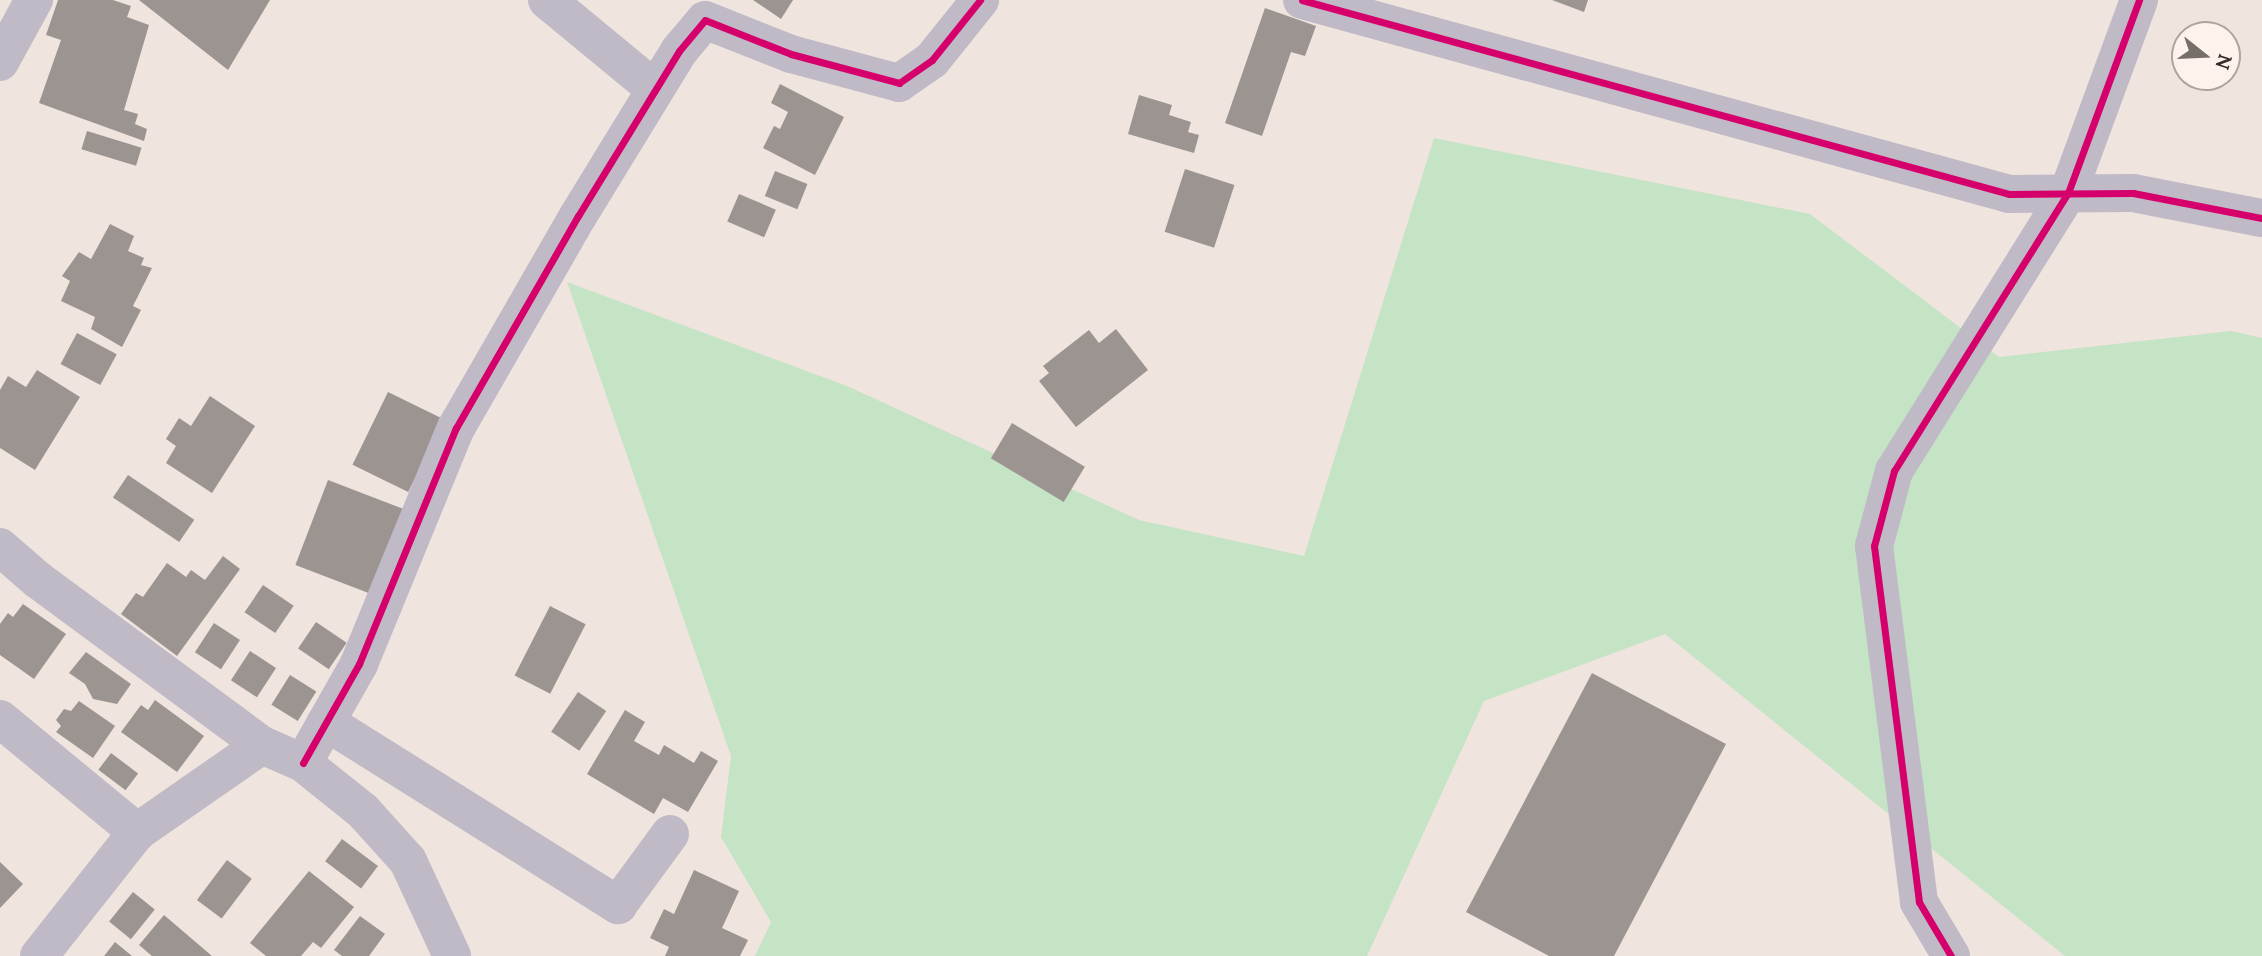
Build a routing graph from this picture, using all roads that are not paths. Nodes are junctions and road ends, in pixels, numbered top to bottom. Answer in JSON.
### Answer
{"nodes":[{"id":1,"x":34,"y":0,"type":"edge"},
{"id":2,"x":548,"y":0,"type":"edge"},
{"id":3,"x":979,"y":0,"type":"edge"},
{"id":4,"x":1302,"y":0,"type":"edge"},
{"id":5,"x":2139,"y":0,"type":"edge"},
{"id":6,"x":2,"y":56,"type":"edge"},
{"id":7,"x":654,"y":89,"type":"junction"},
{"id":8,"x":2068,"y":193,"type":"junction"},
{"id":9,"x":2262,"y":218,"type":"edge"},
{"id":10,"x":0,"y":547,"type":"edge"},
{"id":11,"x":0,"y":719,"type":"edge"},
{"id":12,"x":326,"y":722,"type":"junction"},
{"id":13,"x":262,"y":745,"type":"junction"},
{"id":14,"x":303,"y":763,"type":"junction"},
{"id":15,"x":137,"y":832,"type":"junction"},
{"id":16,"x":670,"y":834,"type":"dead end"},
{"id":17,"x":39,"y":956,"type":"edge"},
{"id":18,"x":452,"y":956,"type":"edge"},
{"id":19,"x":1951,"y":956,"type":"edge"}],
"edges":[{"from":1,"to":6,"type":"street"},
{"from":2,"to":7,"type":"street"},
{"from":3,"to":7,"type":"street"},
{"from":4,"to":8,"type":"street"},
{"from":5,"to":8,"type":"street"},
{"from":7,"to":12,"type":"street"},
{"from":8,"to":9,"type":"street"},
{"from":8,"to":19,"type":"street"},
{"from":10,"to":13,"type":"street"},
{"from":11,"to":15,"type":"street"},
{"from":12,"to":14,"type":"street"},
{"from":12,"to":16,"type":"street"},
{"from":13,"to":14,"type":"street"},
{"from":13,"to":15,"type":"street"},
{"from":14,"to":18,"type":"street"},
{"from":15,"to":17,"type":"street"}]}
